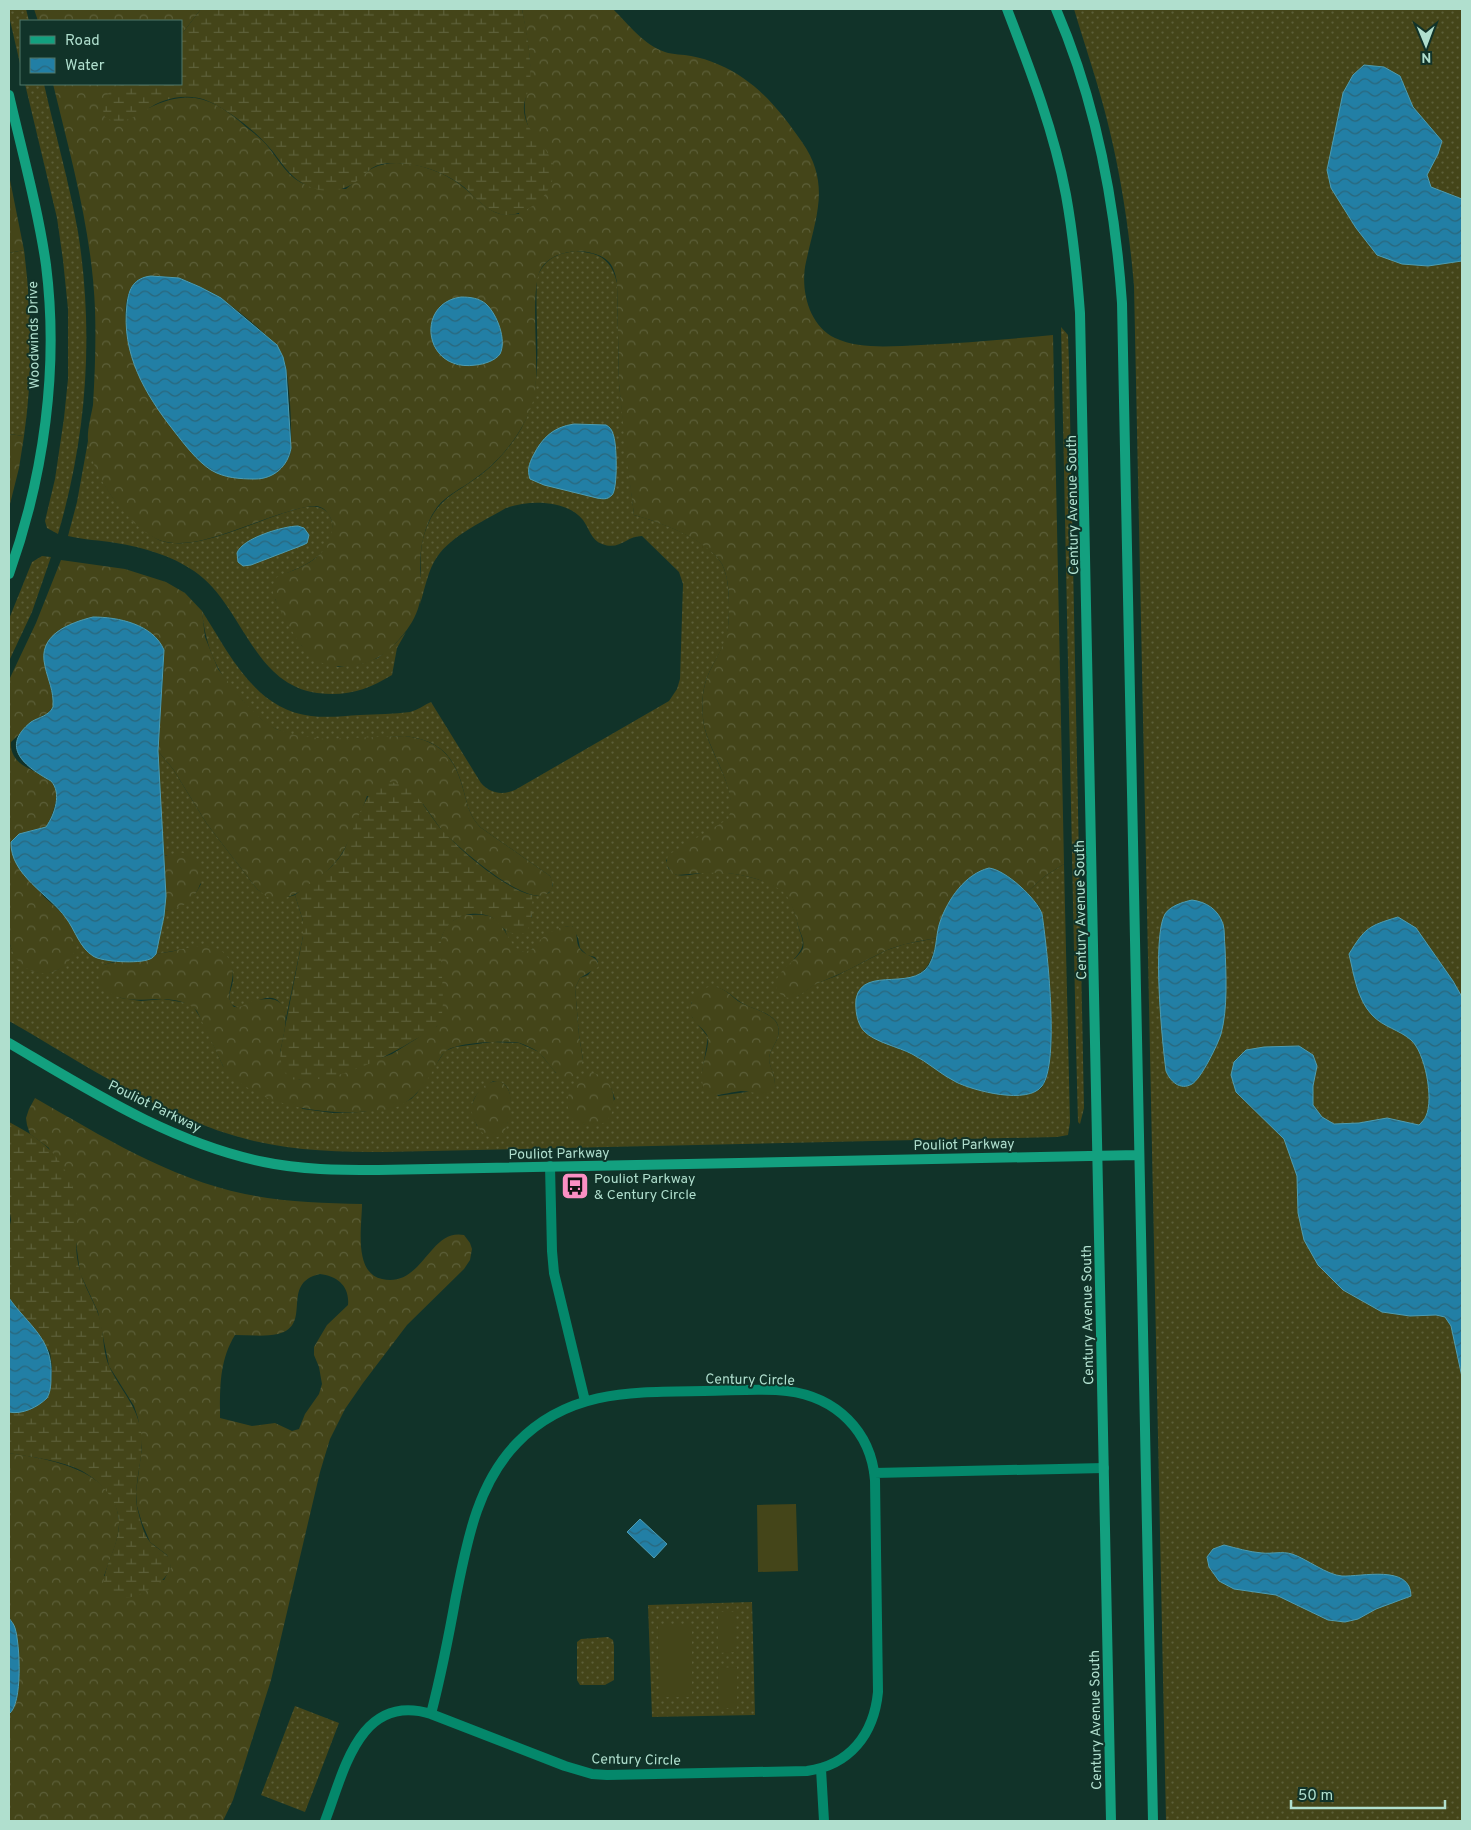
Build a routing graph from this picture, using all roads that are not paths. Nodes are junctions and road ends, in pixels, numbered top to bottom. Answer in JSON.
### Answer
{"nodes":[{"id":1,"x":1007,"y":9,"type":"edge"},
{"id":2,"x":1056,"y":9,"type":"edge"},
{"id":3,"x":9,"y":95,"type":"edge"},
{"id":4,"x":9,"y":574,"type":"edge"},
{"id":5,"x":9,"y":1043,"type":"edge"},
{"id":6,"x":1138,"y":1155,"type":"junction"},
{"id":7,"x":1098,"y":1156,"type":"junction"},
{"id":8,"x":550,"y":1166,"type":"junction"},
{"id":9,"x":585,"y":1401,"type":"junction"},
{"id":10,"x":1104,"y":1468,"type":"junction"},
{"id":11,"x":874,"y":1473,"type":"junction"},
{"id":12,"x":431,"y":1714,"type":"junction"},
{"id":13,"x":821,"y":1769,"type":"junction"},
{"id":14,"x":325,"y":1821,"type":"edge"},
{"id":15,"x":824,"y":1821,"type":"edge"},
{"id":16,"x":1111,"y":1821,"type":"edge"},
{"id":17,"x":1153,"y":1821,"type":"edge"}],
"edges":[{"from":1,"to":7,"type":"main road","name":"Century Avenue South"},
{"from":2,"to":6,"type":"main road"},
{"from":3,"to":4,"type":"main road","name":"Woodwinds Drive"},
{"from":5,"to":8,"type":"main road","name":"Pouliot Parkway"},
{"from":6,"to":7,"type":"main road","name":"Pouliot Parkway"},
{"from":6,"to":17,"type":"main road"},
{"from":7,"to":8,"type":"main road","name":"Pouliot Parkway"},
{"from":7,"to":10,"type":"main road","name":"Century Avenue South"},
{"from":8,"to":9,"type":"street"},
{"from":9,"to":11,"type":"street","name":"Century Circle"},
{"from":9,"to":12,"type":"street","name":"Century Circle"},
{"from":10,"to":11,"type":"street"},
{"from":10,"to":16,"type":"main road","name":"Century Avenue South"},
{"from":11,"to":13,"type":"street","name":"Century Circle"},
{"from":12,"to":13,"type":"street","name":"Century Circle"},
{"from":12,"to":14,"type":"street","name":"Century Circle"},
{"from":13,"to":15,"type":"street"}]}
